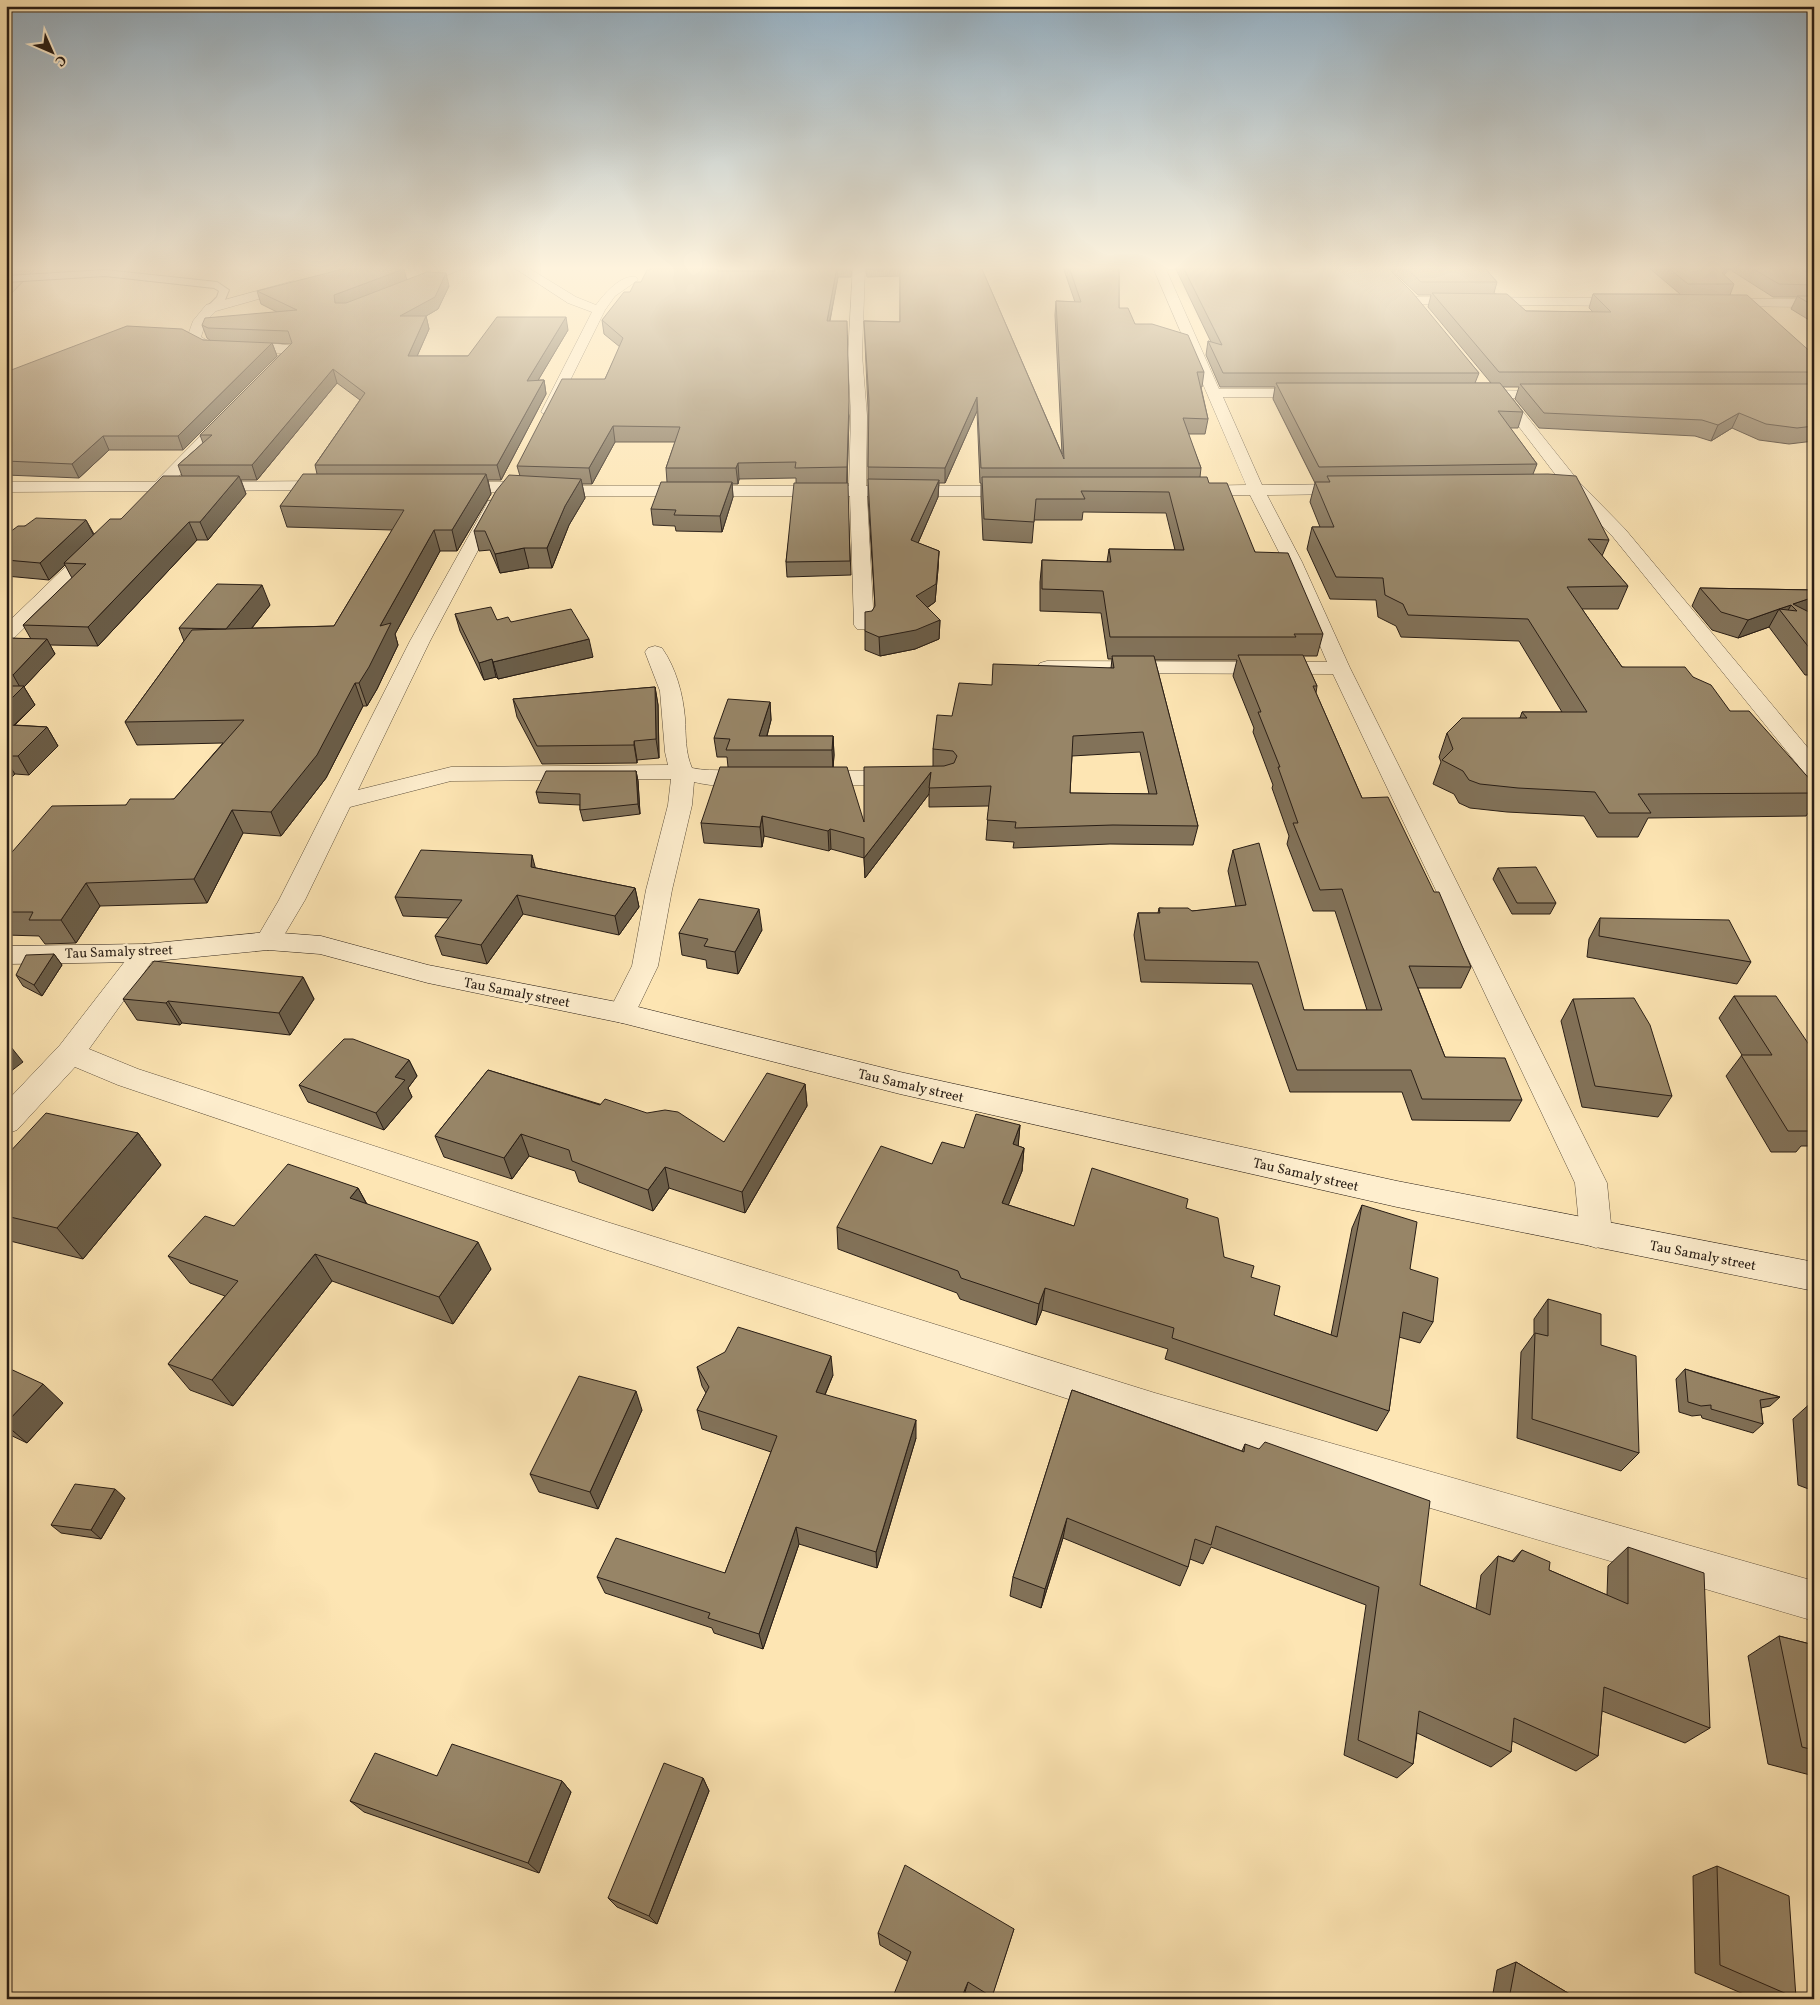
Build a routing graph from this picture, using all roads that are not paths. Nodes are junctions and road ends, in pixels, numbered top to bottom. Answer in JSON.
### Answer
{"nodes":[{"id":1,"x":282,"y":361,"type":"edge"},
{"id":2,"x":574,"y":361,"type":"edge"},
{"id":3,"x":855,"y":361,"type":"edge"},
{"id":4,"x":1199,"y":361,"type":"edge"},
{"id":5,"x":1477,"y":379,"type":"edge"},
{"id":6,"x":254,"y":389,"type":"edge"},
{"id":7,"x":1213,"y":393,"type":"junction"},
{"id":8,"x":1322,"y":394,"type":"edge"},
{"id":9,"x":1460,"y":394,"type":"edge"},
{"id":10,"x":1495,"y":394,"type":"junction"},
{"id":11,"x":1569,"y":394,"type":"edge"},
{"id":12,"x":241,"y":402,"type":"edge"},
{"id":13,"x":540,"y":428,"type":"edge"},
{"id":14,"x":519,"y":466,"type":"edge"},
{"id":15,"x":160,"y":485,"type":"junction"},
{"id":16,"x":349,"y":486,"type":"edge"},
{"id":17,"x":6,"y":487,"type":"edge"},
{"id":18,"x":438,"y":487,"type":"edge"},
{"id":19,"x":508,"y":487,"type":"junction"},
{"id":20,"x":1554,"y":487,"type":"edge"},
{"id":21,"x":1574,"y":487,"type":"junction"},
{"id":22,"x":1370,"y":489,"type":"edge"},
{"id":23,"x":857,"y":490,"type":"junction"},
{"id":24,"x":1256,"y":490,"type":"junction"},
{"id":25,"x":1032,"y":491,"type":"edge"},
{"id":26,"x":1182,"y":491,"type":"edge"},
{"id":27,"x":139,"y":506,"type":"edge"},
{"id":28,"x":111,"y":533,"type":"edge"},
{"id":29,"x":864,"y":625,"type":"edge"},
{"id":30,"x":6,"y":635,"type":"edge"},
{"id":31,"x":655,"y":652,"type":"dead end"},
{"id":32,"x":1032,"y":668,"type":"edge"},
{"id":33,"x":1340,"y":668,"type":"junction"},
{"id":34,"x":1814,"y":770,"type":"edge"},
{"id":35,"x":683,"y":773,"type":"junction"},
{"id":36,"x":926,"y":777,"type":"edge"},
{"id":37,"x":340,"y":802,"type":"junction"},
{"id":38,"x":268,"y":941,"type":"junction"},
{"id":39,"x":145,"y":953,"type":"junction"},
{"id":40,"x":6,"y":955,"type":"edge"},
{"id":41,"x":622,"y":1013,"type":"junction"},
{"id":42,"x":70,"y":1053,"type":"junction"},
{"id":43,"x":6,"y":1122,"type":"edge"},
{"id":44,"x":1596,"y":1234,"type":"junction"},
{"id":45,"x":1814,"y":1276,"type":"edge"},
{"id":46,"x":1814,"y":1601,"type":"edge"}],
"edges":[{"from":1,"to":6,"type":"street"},
{"from":2,"to":13,"type":"street"},
{"from":3,"to":23,"type":"street"},
{"from":4,"to":7,"type":"street"},
{"from":5,"to":10,"type":"street"},
{"from":7,"to":8,"type":"street"},
{"from":7,"to":24,"type":"street"},
{"from":9,"to":10,"type":"street"},
{"from":10,"to":11,"type":"street"},
{"from":10,"to":21,"type":"street"},
{"from":12,"to":15,"type":"street"},
{"from":14,"to":19,"type":"street"},
{"from":15,"to":16,"type":"street"},
{"from":15,"to":17,"type":"street"},
{"from":15,"to":27,"type":"street"},
{"from":18,"to":19,"type":"street"},
{"from":19,"to":23,"type":"street"},
{"from":19,"to":37,"type":"street"},
{"from":20,"to":21,"type":"street"},
{"from":21,"to":34,"type":"street"},
{"from":22,"to":24,"type":"street"},
{"from":23,"to":25,"type":"street"},
{"from":23,"to":29,"type":"street"},
{"from":24,"to":26,"type":"street"},
{"from":24,"to":33,"type":"street"},
{"from":28,"to":30,"type":"street"},
{"from":31,"to":35,"type":"street"},
{"from":32,"to":33,"type":"street"},
{"from":33,"to":44,"type":"street"},
{"from":35,"to":36,"type":"street"},
{"from":35,"to":37,"type":"street"},
{"from":35,"to":41,"type":"street"},
{"from":37,"to":38,"type":"street"},
{"from":38,"to":39,"type":"street","name":"Tau Samaly street"},
{"from":38,"to":41,"type":"street","name":"Tau Samaly street"},
{"from":39,"to":40,"type":"street","name":"Tau Samaly street"},
{"from":39,"to":42,"type":"street"},
{"from":41,"to":44,"type":"street","name":"Tau Samaly street"},
{"from":42,"to":43,"type":"street"},
{"from":42,"to":46,"type":"street"},
{"from":44,"to":45,"type":"street","name":"Tau Samaly street"}]}
